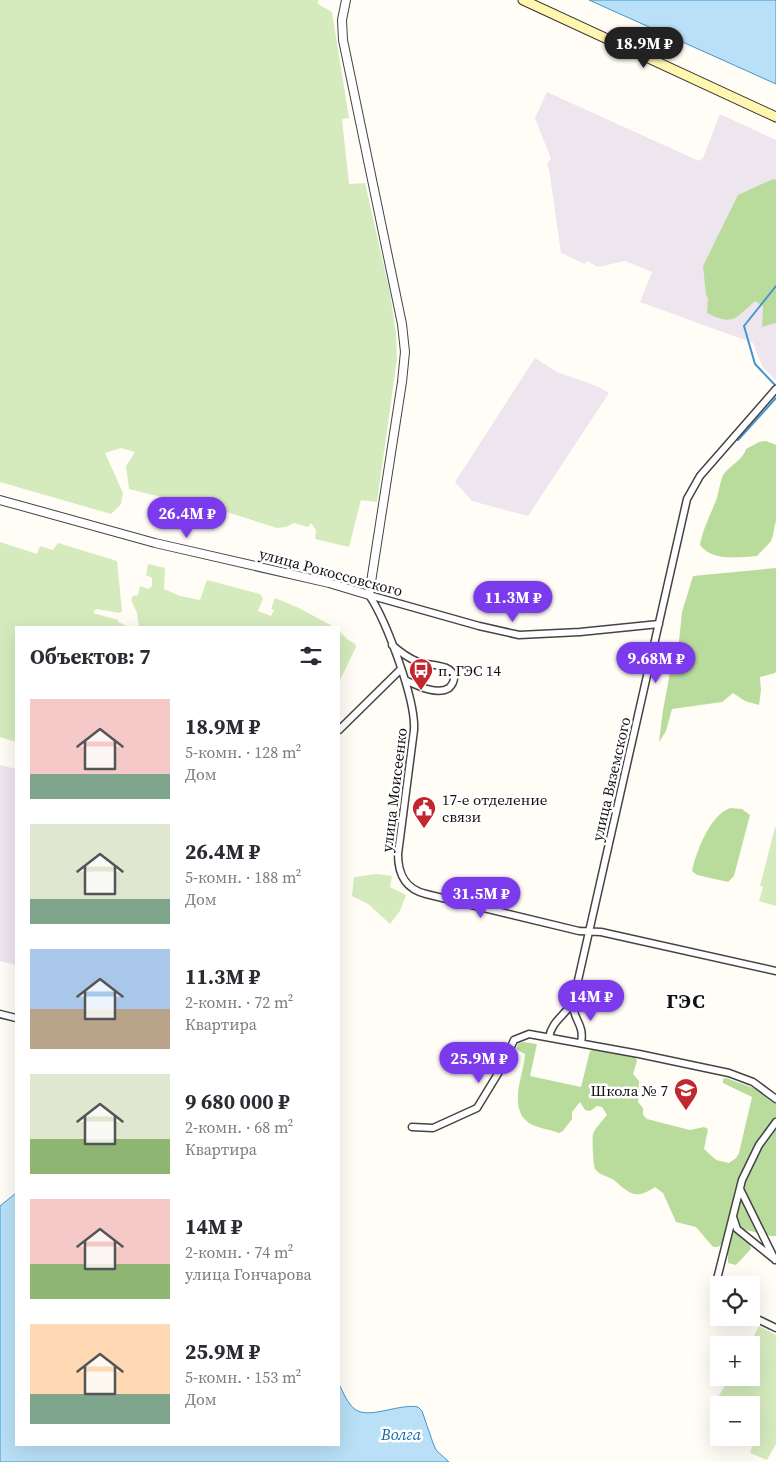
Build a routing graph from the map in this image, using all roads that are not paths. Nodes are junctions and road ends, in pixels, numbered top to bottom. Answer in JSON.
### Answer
{"nodes":[{"id":1,"x":346,"y":0,"type":"edge"},
{"id":2,"x":523,"y":0,"type":"edge"},
{"id":3,"x":776,"y":117,"type":"edge"},
{"id":4,"x":776,"y":389,"type":"edge"},
{"id":5,"x":0,"y":500,"type":"edge"},
{"id":6,"x":369,"y":595,"type":"junction"},
{"id":7,"x":659,"y":624,"type":"junction"},
{"id":8,"x":391,"y":644,"type":"junction"},
{"id":9,"x":401,"y":670,"type":"junction"},
{"id":10,"x":405,"y":680,"type":"junction"},
{"id":11,"x":340,"y":729,"type":"edge"},
{"id":12,"x":589,"y":932,"type":"junction"},
{"id":13,"x":776,"y":971,"type":"edge"},
{"id":14,"x":574,"y":998,"type":"junction"},
{"id":15,"x":0,"y":1014,"type":"edge"},
{"id":16,"x":560,"y":1017,"type":"junction"},
{"id":17,"x":15,"y":1018,"type":"edge"},
{"id":18,"x":578,"y":1020,"type":"junction"},
{"id":19,"x":549,"y":1037,"type":"junction"},
{"id":20,"x":581,"y":1043,"type":"junction"},
{"id":21,"x":776,"y":1099,"type":"edge"},
{"id":22,"x":776,"y":1122,"type":"edge"},
{"id":23,"x":412,"y":1127,"type":"dead end"},
{"id":24,"x":740,"y":1188,"type":"junction"},
{"id":25,"x":733,"y":1216,"type":"junction"},
{"id":26,"x":775,"y":1260,"type":"edge"},
{"id":27,"x":718,"y":1276,"type":"edge"},
{"id":28,"x":760,"y":1320,"type":"edge"},
{"id":29,"x":776,"y":1328,"type":"edge"}],
"edges":[{"from":1,"to":6,"type":"street"},
{"from":2,"to":3,"type":"main road"},
{"from":4,"to":7,"type":"street","name":"улица Вяземского"},
{"from":5,"to":6,"type":"street","name":"улица Рокоссовского"},
{"from":6,"to":7,"type":"street","name":"улица Рокоссовского"},
{"from":6,"to":8,"type":"street","name":"улица Моисеенко"},
{"from":7,"to":12,"type":"street","name":"улица Вяземского"},
{"from":8,"to":9,"type":"street","name":"улица Моисеенко"},
{"from":8,"to":10,"type":"street"},
{"from":9,"to":10,"type":"street","name":"улица Моисеенко"},
{"from":9,"to":11,"type":"street"},
{"from":10,"to":12,"type":"street","name":"улица Моисеенко"},
{"from":12,"to":13,"type":"street","name":"улица Моисеенко"},
{"from":12,"to":14,"type":"street","name":"улица Вяземского"},
{"from":14,"to":16,"type":"street"},
{"from":14,"to":18,"type":"street"},
{"from":15,"to":17,"type":"street"},
{"from":16,"to":18,"type":"street"},
{"from":16,"to":19,"type":"street"},
{"from":18,"to":20,"type":"street"},
{"from":19,"to":20,"type":"street"},
{"from":19,"to":23,"type":"street"},
{"from":20,"to":21,"type":"street"},
{"from":22,"to":24,"type":"street"},
{"from":24,"to":25,"type":"street"},
{"from":24,"to":26,"type":"street"},
{"from":25,"to":26,"type":"street"},
{"from":25,"to":27,"type":"street"},
{"from":28,"to":29,"type":"street"}]}
